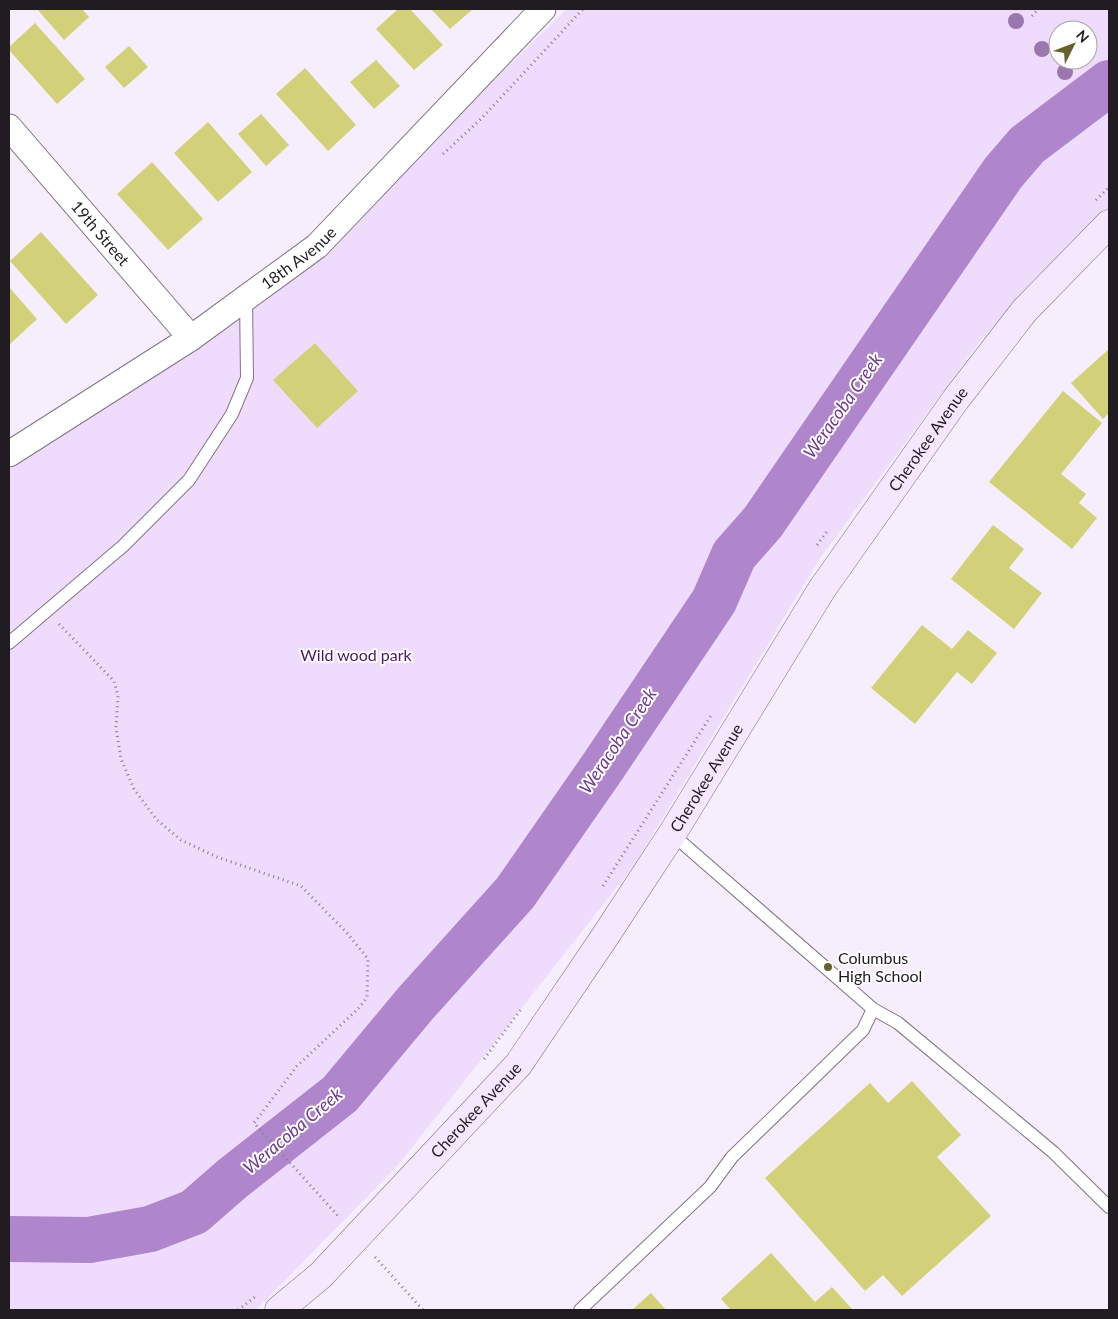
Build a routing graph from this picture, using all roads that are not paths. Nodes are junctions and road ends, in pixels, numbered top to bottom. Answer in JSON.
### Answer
{"nodes":[{"id":1,"x":543,"y":9,"type":"edge"},
{"id":2,"x":9,"y":127,"type":"edge"},
{"id":3,"x":1109,"y":224,"type":"edge"},
{"id":4,"x":246,"y":298,"type":"junction"},
{"id":5,"x":191,"y":338,"type":"junction"},
{"id":6,"x":9,"y":454,"type":"edge"},
{"id":7,"x":9,"y":643,"type":"edge"},
{"id":8,"x":672,"y":834,"type":"junction"},
{"id":9,"x":873,"y":1009,"type":"junction"},
{"id":10,"x":1109,"y":1207,"type":"edge"},
{"id":11,"x":269,"y":1302,"type":"edge"},
{"id":12,"x":580,"y":1310,"type":"edge"}],
"edges":[{"from":1,"to":4,"type":"street","name":"18th Avenue"},
{"from":2,"to":5,"type":"street","name":"19th Street"},
{"from":3,"to":8,"type":"street","name":"Cherokee Avenue"},
{"from":4,"to":5,"type":"street","name":"18th Avenue"},
{"from":4,"to":7,"type":"lane"},
{"from":5,"to":6,"type":"street","name":"18th Avenue"},
{"from":8,"to":9,"type":"lane"},
{"from":8,"to":11,"type":"street","name":"Cherokee Avenue"},
{"from":9,"to":10,"type":"lane"},
{"from":9,"to":12,"type":"lane"}]}
